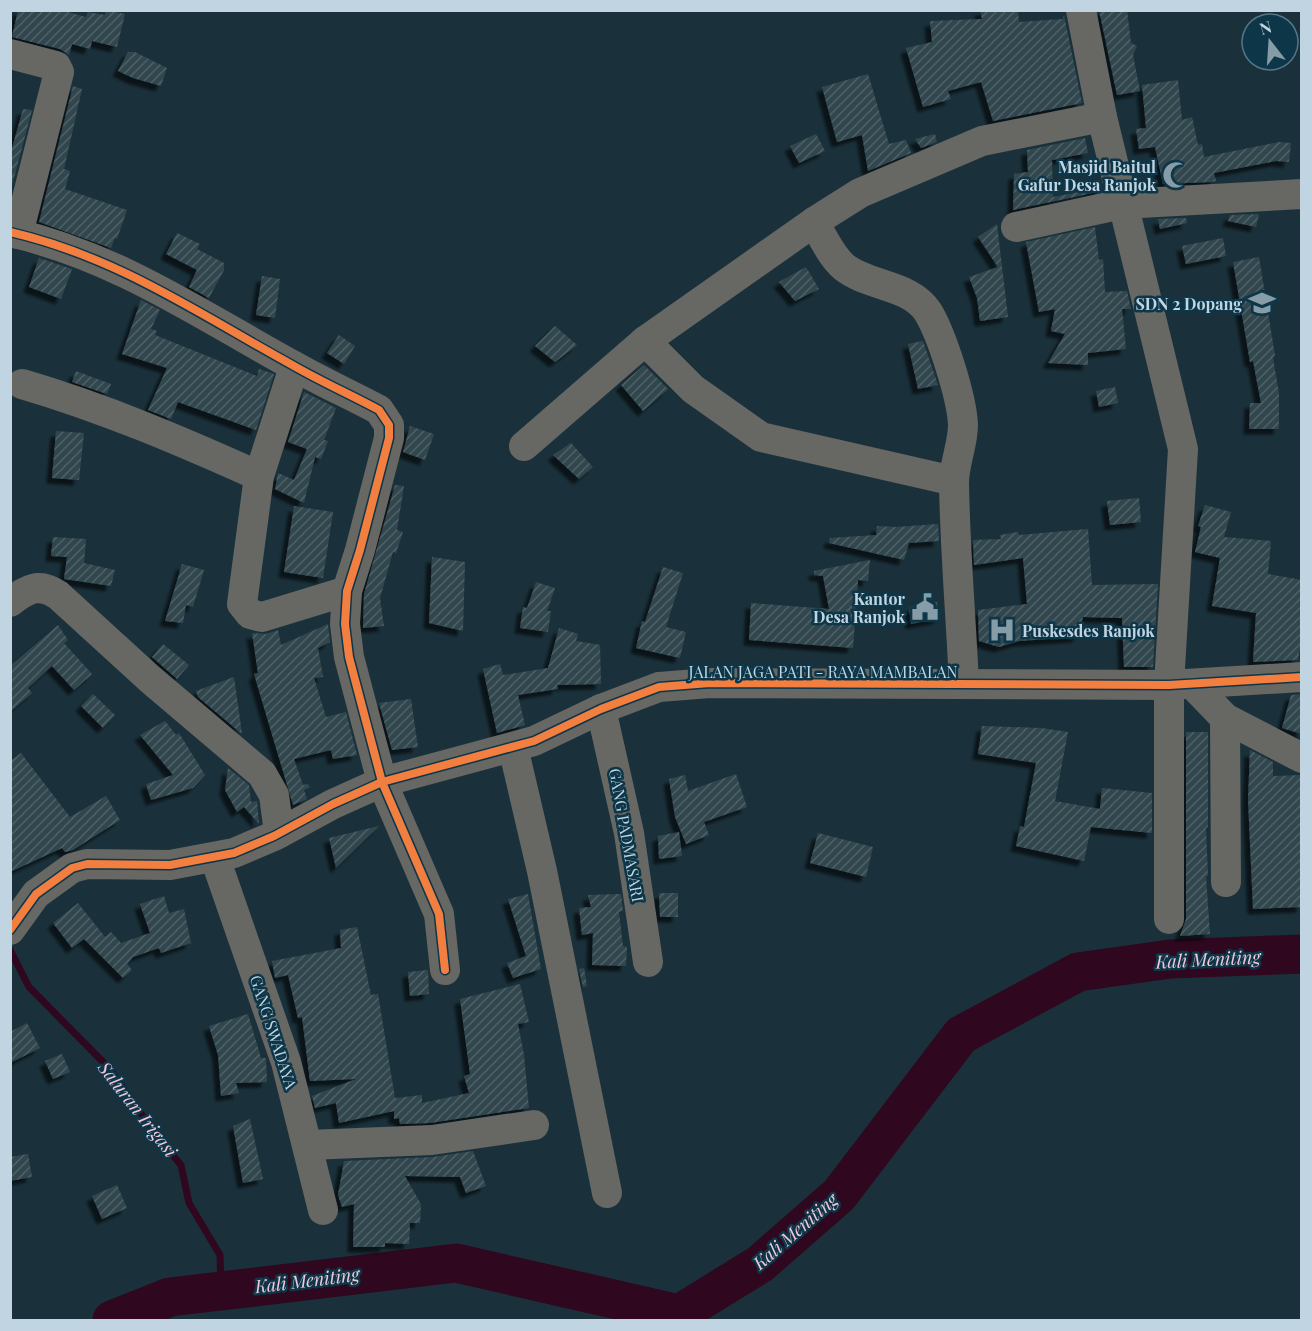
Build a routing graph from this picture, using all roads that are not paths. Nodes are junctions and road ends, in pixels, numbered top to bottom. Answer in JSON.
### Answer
{"nodes":[{"id":1,"x":1081,"y":10,"type":"edge"},
{"id":2,"x":10,"y":54,"type":"edge"},
{"id":3,"x":1102,"y":117,"type":"junction"},
{"id":4,"x":1302,"y":194,"type":"edge"},
{"id":5,"x":1122,"y":204,"type":"junction"},
{"id":6,"x":814,"y":222,"type":"junction"},
{"id":7,"x":1016,"y":226,"type":"dead end"},
{"id":8,"x":14,"y":233,"type":"edge"},
{"id":9,"x":645,"y":340,"type":"junction"},
{"id":10,"x":294,"y":367,"type":"junction"},
{"id":11,"x":22,"y":384,"type":"dead end"},
{"id":12,"x":524,"y":446,"type":"dead end"},
{"id":13,"x":259,"y":476,"type":"junction"},
{"id":14,"x":954,"y":481,"type":"junction"},
{"id":15,"x":347,"y":591,"type":"junction"},
{"id":16,"x":10,"y":602,"type":"edge"},
{"id":17,"x":1302,"y":677,"type":"edge"},
{"id":18,"x":964,"y":684,"type":"junction"},
{"id":19,"x":1181,"y":685,"type":"junction"},
{"id":20,"x":601,"y":710,"type":"junction"},
{"id":21,"x":1226,"y":718,"type":"junction"},
{"id":22,"x":513,"y":747,"type":"junction"},
{"id":23,"x":1302,"y":759,"type":"edge"},
{"id":24,"x":382,"y":782,"type":"junction"},
{"id":25,"x":279,"y":833,"type":"junction"},
{"id":26,"x":215,"y":858,"type":"junction"},
{"id":27,"x":1226,"y":882,"type":"dead end"},
{"id":28,"x":1169,"y":919,"type":"dead end"},
{"id":29,"x":10,"y":930,"type":"edge"},
{"id":30,"x":648,"y":962,"type":"dead end"},
{"id":31,"x":445,"y":970,"type":"dead end"},
{"id":32,"x":534,"y":1125,"type":"dead end"},
{"id":33,"x":308,"y":1145,"type":"junction"},
{"id":34,"x":607,"y":1193,"type":"dead end"},
{"id":35,"x":323,"y":1210,"type":"dead end"}],
"edges":[{"from":1,"to":3,"type":"street"},
{"from":2,"to":8,"type":"street"},
{"from":3,"to":5,"type":"street"},
{"from":3,"to":6,"type":"street"},
{"from":4,"to":5,"type":"street"},
{"from":5,"to":7,"type":"street"},
{"from":5,"to":19,"type":"street"},
{"from":6,"to":9,"type":"street"},
{"from":6,"to":14,"type":"street"},
{"from":8,"to":10,"type":"street"},
{"from":9,"to":12,"type":"street"},
{"from":9,"to":14,"type":"street"},
{"from":10,"to":13,"type":"street"},
{"from":10,"to":15,"type":"street"},
{"from":11,"to":13,"type":"street"},
{"from":13,"to":15,"type":"street"},
{"from":14,"to":18,"type":"street"},
{"from":15,"to":24,"type":"street"},
{"from":16,"to":25,"type":"street"},
{"from":17,"to":19,"type":"street","name":"JALAN JAGA PATI - RAYA MAMBALAN"},
{"from":18,"to":19,"type":"street","name":"JALAN JAGA PATI - RAYA MAMBALAN"},
{"from":18,"to":20,"type":"street","name":"JALAN JAGA PATI - RAYA MAMBALAN"},
{"from":19,"to":21,"type":"street"},
{"from":19,"to":28,"type":"street"},
{"from":20,"to":22,"type":"street","name":"JALAN JAGA PATI - RAYA MAMBALAN"},
{"from":20,"to":30,"type":"street","name":"GANG PADMASARI"},
{"from":21,"to":23,"type":"street"},
{"from":21,"to":27,"type":"street"},
{"from":22,"to":24,"type":"street","name":"JALAN JAGA PATI - RAYA MAMBALAN"},
{"from":22,"to":34,"type":"street"},
{"from":24,"to":25,"type":"street","name":"JALAN JAGA PATI - RAYA MAMBALAN"},
{"from":24,"to":31,"type":"street"},
{"from":25,"to":26,"type":"street","name":"JALAN JAGA PATI - RAYA MAMBALAN"},
{"from":26,"to":29,"type":"street","name":"JALAN JAGA PATI - RAYA MAMBALAN"},
{"from":26,"to":33,"type":"street","name":"GANG SWADAYA"},
{"from":32,"to":33,"type":"street"},
{"from":33,"to":35,"type":"street","name":"GANG SWADAYA"}]}
